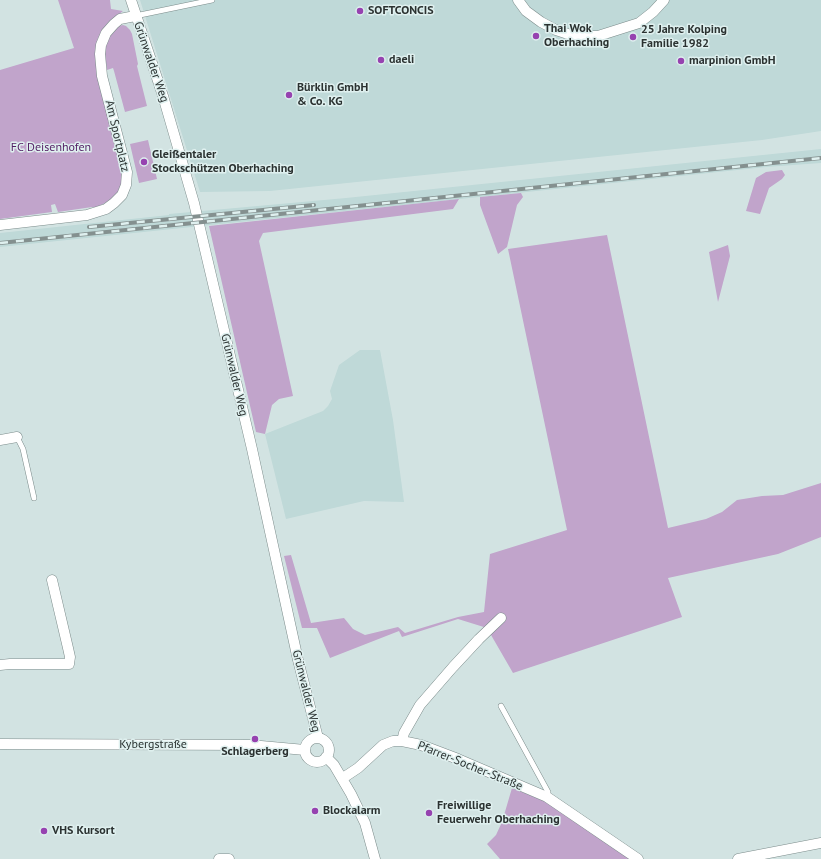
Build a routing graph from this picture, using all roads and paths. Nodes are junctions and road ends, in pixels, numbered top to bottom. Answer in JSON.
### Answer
{"nodes":[{"id":1,"x":131,"y":0,"type":"edge"},
{"id":2,"x":212,"y":0,"type":"edge"},
{"id":3,"x":518,"y":0,"type":"edge"},
{"id":4,"x":664,"y":0,"type":"edge"},
{"id":5,"x":135,"y":16,"type":"junction"},
{"id":6,"x":0,"y":225,"type":"edge"},
{"id":7,"x":17,"y":437,"type":"joint"},
{"id":8,"x":0,"y":440,"type":"edge"},
{"id":9,"x":34,"y":498,"type":"dead end"},
{"id":10,"x":52,"y":580,"type":"dead end"},
{"id":11,"x":501,"y":618,"type":"dead end"},
{"id":12,"x":0,"y":665,"type":"edge"},
{"id":13,"x":502,"y":706,"type":"dead end"},
{"id":14,"x":318,"y":738,"type":"junction"},
{"id":15,"x":402,"y":741,"type":"junction"},
{"id":16,"x":0,"y":744,"type":"edge"},
{"id":17,"x":305,"y":750,"type":"junction"},
{"id":18,"x":326,"y":758,"type":"junction"},
{"id":19,"x":343,"y":778,"type":"junction"},
{"id":20,"x":547,"y":797,"type":"junction"},
{"id":21,"x":821,"y":843,"type":"edge"},
{"id":22,"x":219,"y":859,"type":"edge"},
{"id":23,"x":229,"y":859,"type":"edge"},
{"id":24,"x":375,"y":859,"type":"edge"},
{"id":25,"x":638,"y":859,"type":"edge"},
{"id":26,"x":738,"y":859,"type":"edge"}],
"edges":[{"from":1,"to":5,"type":"street","name":"Grünwalder Weg"},
{"from":2,"to":5,"type":"lane","name":"Grünwalder Weg"},
{"from":3,"to":4,"type":"street"},
{"from":5,"to":6,"type":"street","name":"Am Sportplatz"},
{"from":5,"to":14,"type":"street","name":"Grünwalder Weg"},
{"from":7,"to":8,"type":"street"},
{"from":7,"to":9,"type":"lane"},
{"from":10,"to":12,"type":"street"},
{"from":11,"to":15,"type":"street"},
{"from":13,"to":20,"type":"lane"},
{"from":14,"to":17,"type":"street"},
{"from":14,"to":18,"type":"street"},
{"from":15,"to":19,"type":"street","name":"Pfarrer-Socher-Straße"},
{"from":15,"to":20,"type":"street","name":"Pfarrer-Socher-Straße"},
{"from":16,"to":17,"type":"street","name":"Kybergstraße"},
{"from":17,"to":18,"type":"street"},
{"from":18,"to":19,"type":"street"},
{"from":19,"to":24,"type":"street"},
{"from":20,"to":25,"type":"street","name":"Pfarrer-Socher-Straße"},
{"from":21,"to":26,"type":"street"},
{"from":22,"to":23,"type":"street"}]}
